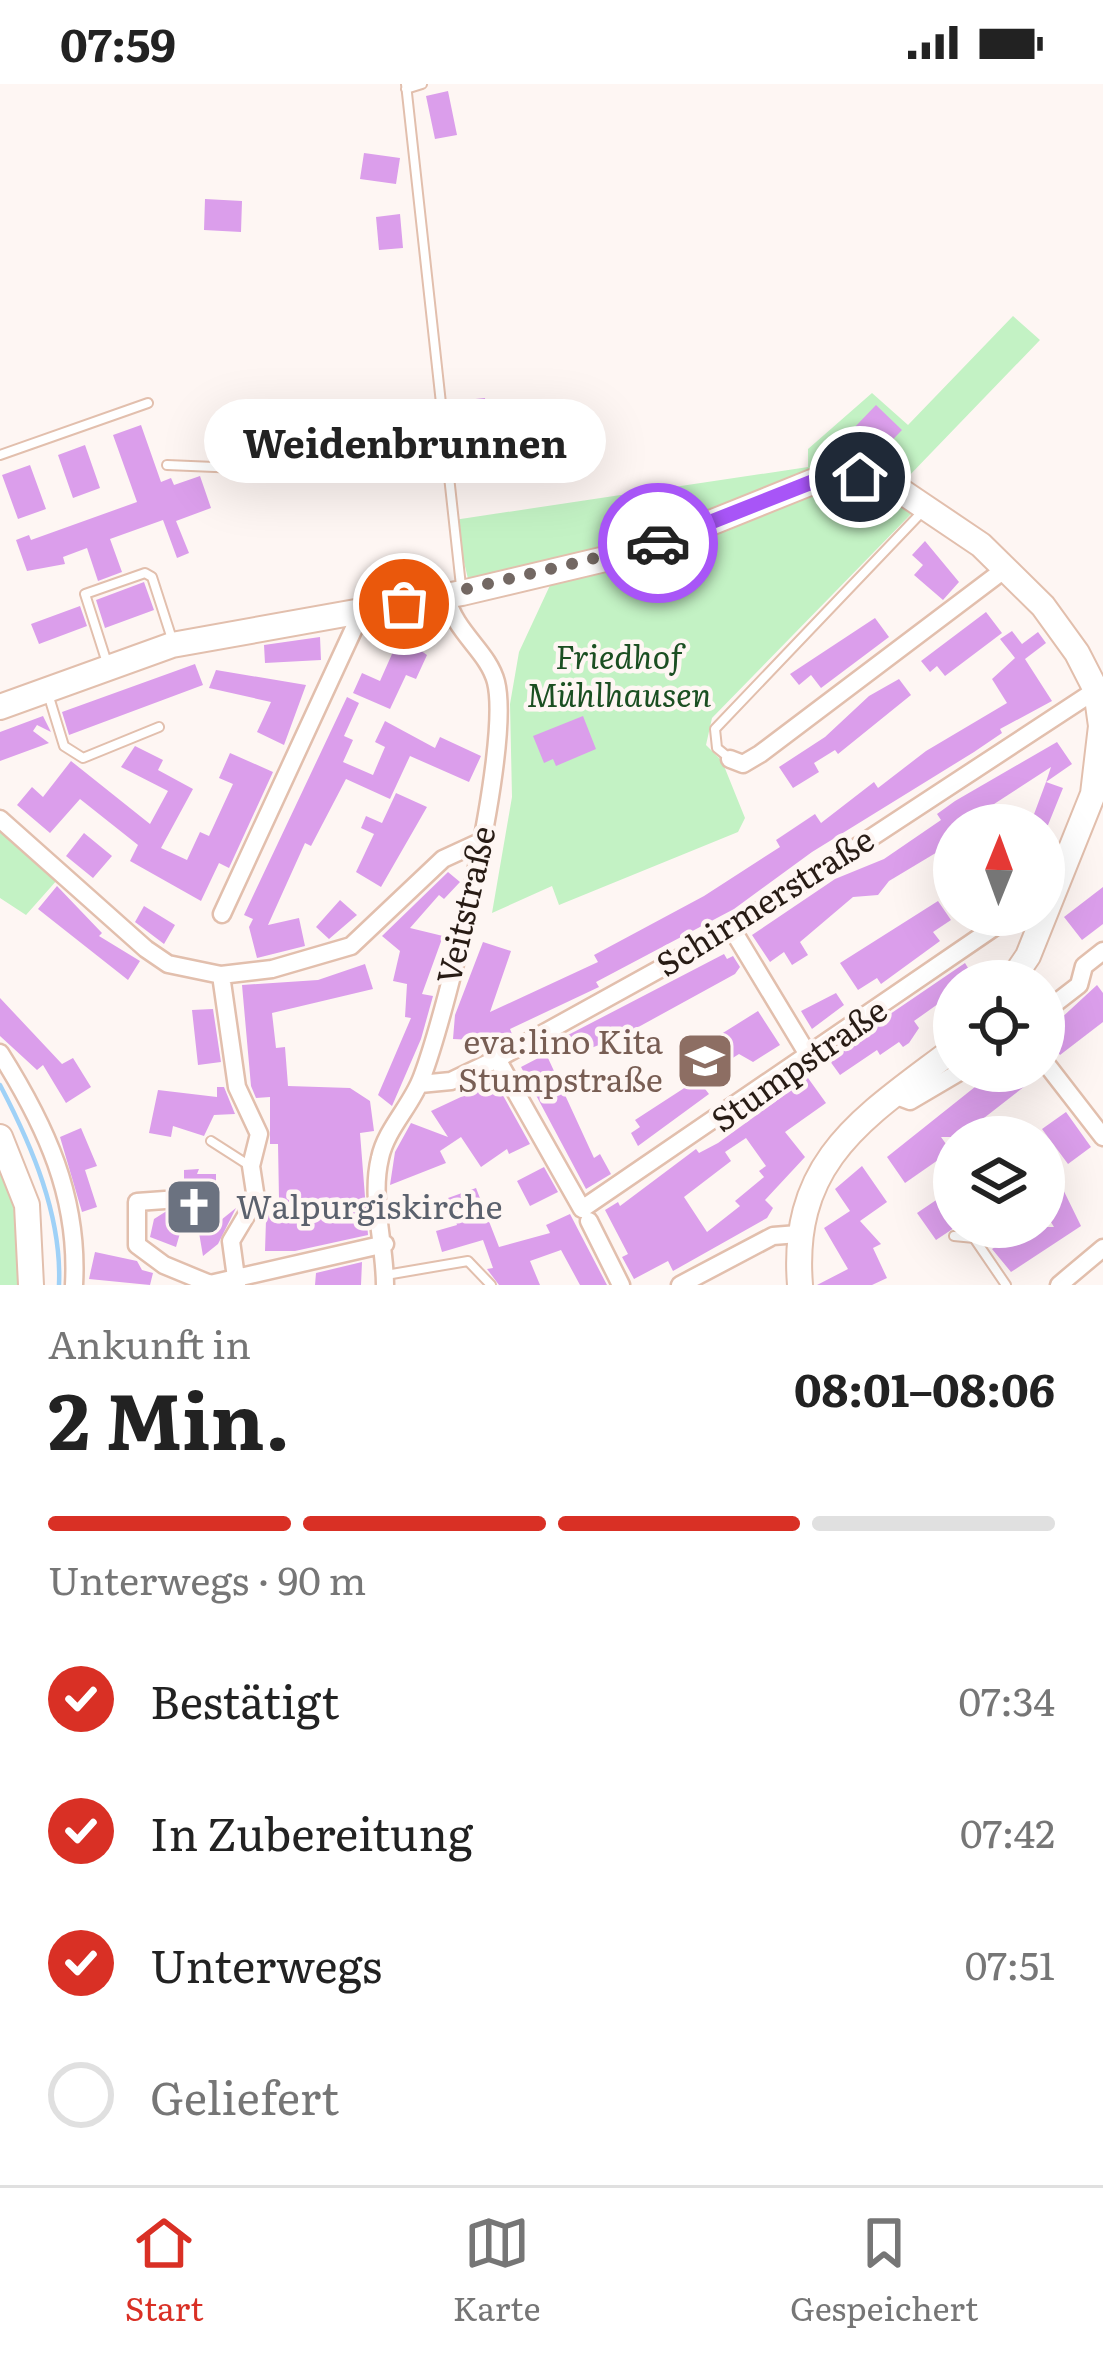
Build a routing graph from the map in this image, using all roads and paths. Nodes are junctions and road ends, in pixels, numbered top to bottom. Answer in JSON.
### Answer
{"nodes":[{"id":1,"x":422,"y":84,"type":"edge"},
{"id":2,"x":406,"y":86,"type":"edge"},
{"id":3,"x":148,"y":403,"type":"dead end"},
{"id":4,"x":0,"y":455,"type":"edge"},
{"id":5,"x":167,"y":465,"type":"dead end"},
{"id":6,"x":445,"y":477,"type":"junction"},
{"id":7,"x":927,"y":507,"type":"junction"},
{"id":8,"x":1006,"y":569,"type":"junction"},
{"id":9,"x":454,"y":595,"type":"junction"},
{"id":10,"x":362,"y":611,"type":"junction"},
{"id":11,"x":174,"y":645,"type":"junction"},
{"id":12,"x":108,"y":668,"type":"junction"},
{"id":13,"x":46,"y":690,"type":"junction"},
{"id":14,"x":1096,"y":690,"type":"junction"},
{"id":15,"x":0,"y":707,"type":"edge"},
{"id":16,"x":158,"y":727,"type":"dead end"},
{"id":17,"x":730,"y":759,"type":"joint"},
{"id":18,"x":0,"y":819,"type":"edge"},
{"id":19,"x":480,"y":842,"type":"junction"},
{"id":20,"x":1065,"y":859,"type":"edge"},
{"id":21,"x":222,"y":914,"type":"dead end"},
{"id":22,"x":732,"y":929,"type":"junction"},
{"id":23,"x":982,"y":936,"type":"edge"},
{"id":24,"x":1103,"y":951,"type":"edge"},
{"id":25,"x":221,"y":975,"type":"junction"},
{"id":26,"x":1065,"y":995,"type":"edge"},
{"id":27,"x":0,"y":1053,"type":"edge"},
{"id":28,"x":810,"y":1058,"type":"junction"},
{"id":29,"x":497,"y":1059,"type":"junction"},
{"id":30,"x":933,"y":1064,"type":"edge"},
{"id":31,"x":420,"y":1084,"type":"junction"},
{"id":32,"x":933,"y":1087,"type":"edge"},
{"id":33,"x":1065,"y":1088,"type":"edge"},
{"id":34,"x":894,"y":1095,"type":"junction"},
{"id":35,"x":0,"y":1137,"type":"edge"},
{"id":36,"x":1103,"y":1137,"type":"edge"},
{"id":37,"x":211,"y":1141,"type":"dead end"},
{"id":38,"x":251,"y":1166,"type":"junction"},
{"id":39,"x":165,"y":1200,"type":"dead end"},
{"id":40,"x":586,"y":1215,"type":"junction"},
{"id":41,"x":798,"y":1234,"type":"junction"},
{"id":42,"x":385,"y":1244,"type":"junction"},
{"id":43,"x":981,"y":1248,"type":"edge"},
{"id":44,"x":1103,"y":1248,"type":"edge"},
{"id":45,"x":385,"y":1280,"type":"edge"},
{"id":46,"x":238,"y":1282,"type":"edge"},
{"id":47,"x":31,"y":1285,"type":"edge"},
{"id":48,"x":74,"y":1285,"type":"edge"},
{"id":49,"x":491,"y":1285,"type":"edge"},
{"id":50,"x":621,"y":1285,"type":"edge"},
{"id":51,"x":680,"y":1285,"type":"edge"},
{"id":52,"x":800,"y":1285,"type":"edge"},
{"id":53,"x":1006,"y":1285,"type":"edge"},
{"id":54,"x":1060,"y":1285,"type":"edge"}],
"edges":[{"from":1,"to":2,"type":"lane"},
{"from":2,"to":6,"type":"lane"},
{"from":3,"to":4,"type":"lane"},
{"from":5,"to":6,"type":"lane"},
{"from":6,"to":9,"type":"lane"},
{"from":7,"to":8,"type":"street"},
{"from":7,"to":9,"type":"street"},
{"from":7,"to":17,"type":"lane"},
{"from":8,"to":14,"type":"street"},
{"from":8,"to":17,"type":"street"},
{"from":9,"to":10,"type":"street"},
{"from":9,"to":19,"type":"street","name":"Veitstraße"},
{"from":10,"to":11,"type":"street"},
{"from":10,"to":21,"type":"street"},
{"from":11,"to":12,"type":"street"},
{"from":11,"to":12,"type":"lane"},
{"from":12,"to":13,"type":"street"},
{"from":13,"to":15,"type":"street"},
{"from":13,"to":16,"type":"lane"},
{"from":14,"to":20,"type":"street"},
{"from":14,"to":22,"type":"street","name":"Schirmerstraße"},
{"from":18,"to":25,"type":"street"},
{"from":19,"to":25,"type":"street"},
{"from":19,"to":31,"type":"street","name":"Veitstraße"},
{"from":22,"to":28,"type":"street"},
{"from":22,"to":29,"type":"street","name":"Schirmerstraße"},
{"from":23,"to":28,"type":"street","name":"Stumpstraße"},
{"from":24,"to":26,"type":"street"},
{"from":25,"to":38,"type":"street"},
{"from":27,"to":48,"type":"street"},
{"from":28,"to":40,"type":"street","name":"Stumpstraße"},
{"from":29,"to":31,"type":"street","name":"Schirmerstraße"},
{"from":29,"to":40,"type":"street"},
{"from":30,"to":34,"type":"street"},
{"from":31,"to":42,"type":"street","name":"Veitstraße"},
{"from":32,"to":34,"type":"street"},
{"from":33,"to":36,"type":"street"},
{"from":34,"to":41,"type":"street"},
{"from":35,"to":47,"type":"street"},
{"from":37,"to":38,"type":"lane"},
{"from":38,"to":46,"type":"street"},
{"from":39,"to":46,"type":"street"},
{"from":40,"to":50,"type":"street"},
{"from":41,"to":51,"type":"street"},
{"from":41,"to":52,"type":"street"},
{"from":42,"to":45,"type":"street","name":"Veitstraße"},
{"from":42,"to":46,"type":"street"},
{"from":43,"to":53,"type":"lane"},
{"from":44,"to":54,"type":"street"},
{"from":45,"to":49,"type":"lane"}]}
